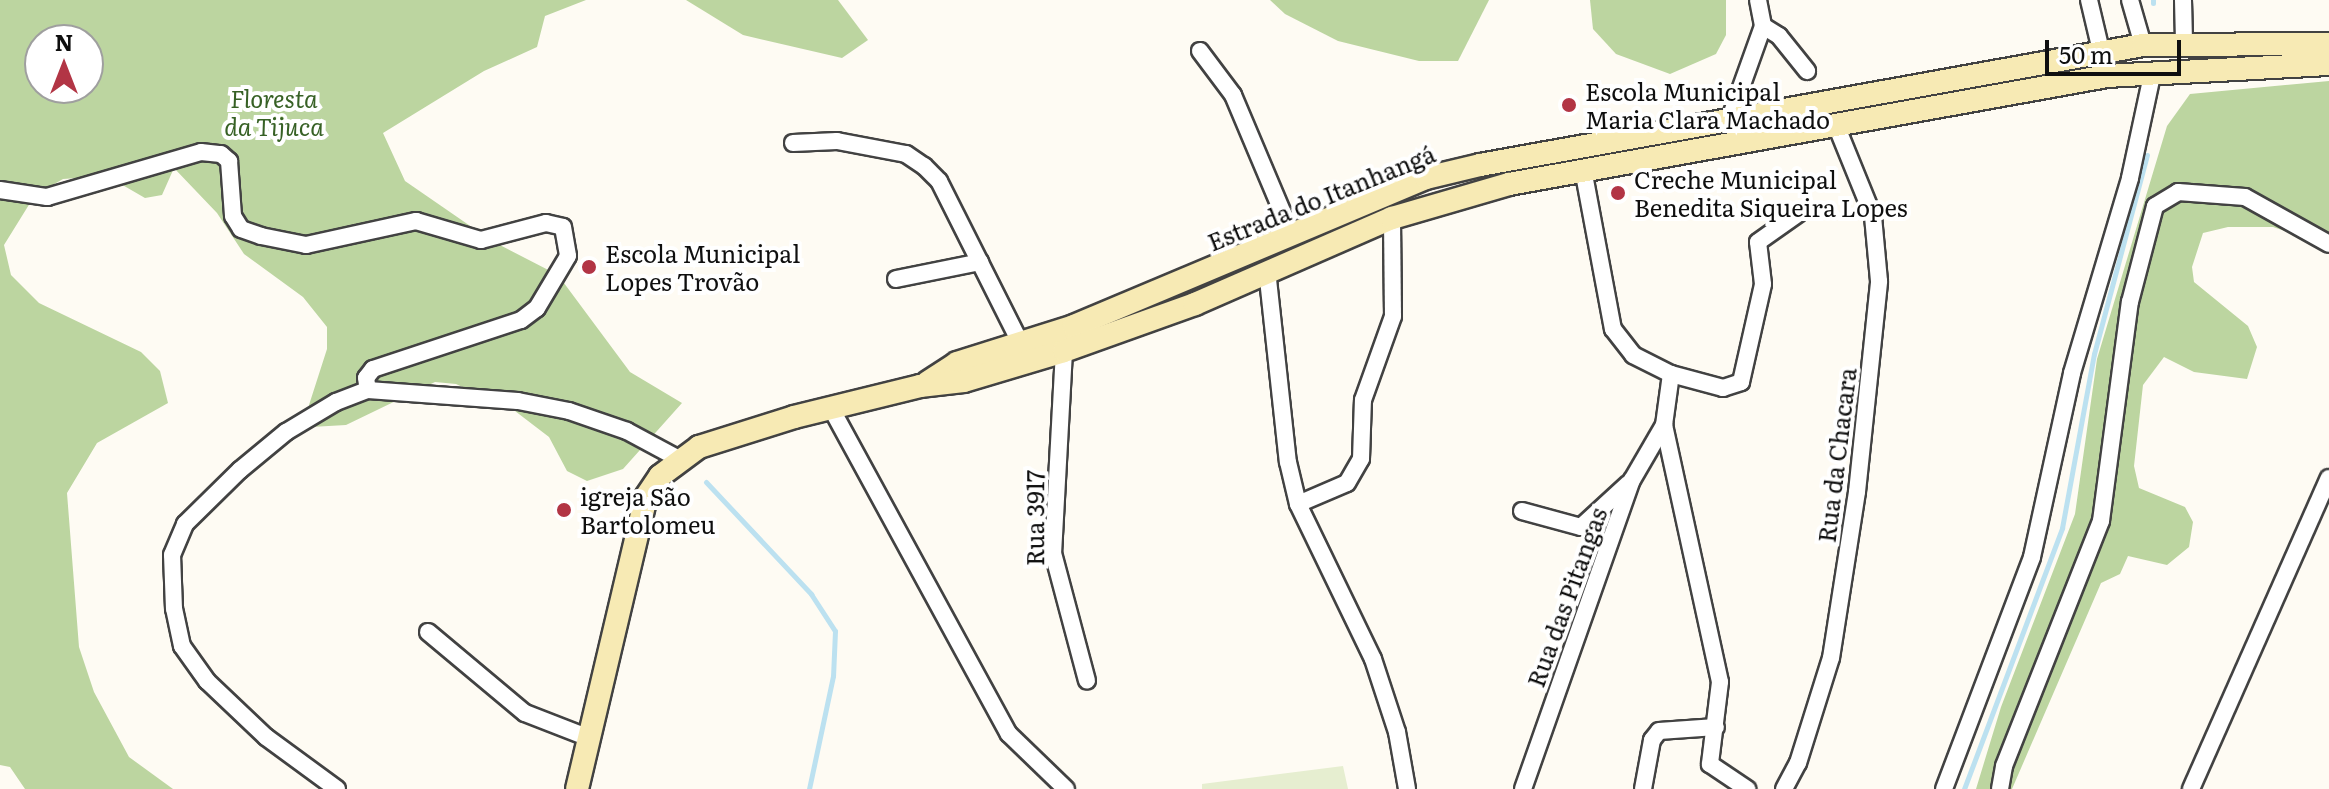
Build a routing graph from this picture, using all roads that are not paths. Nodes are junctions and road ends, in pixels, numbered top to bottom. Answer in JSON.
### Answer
{"nodes":[{"id":1,"x":1758,"y":0,"type":"edge"},
{"id":2,"x":2089,"y":0,"type":"edge"},
{"id":3,"x":2130,"y":0,"type":"edge"},
{"id":4,"x":2183,"y":0,"type":"edge"},
{"id":5,"x":1763,"y":26,"type":"junction"},
{"id":6,"x":2184,"y":42,"type":"junction"},
{"id":7,"x":2329,"y":44,"type":"edge"},
{"id":8,"x":2143,"y":45,"type":"junction"},
{"id":9,"x":1200,"y":51,"type":"dead end"},
{"id":10,"x":2103,"y":53,"type":"junction"},
{"id":11,"x":2329,"y":64,"type":"edge"},
{"id":12,"x":1807,"y":71,"type":"dead end"},
{"id":13,"x":2153,"y":71,"type":"junction"},
{"id":14,"x":2107,"y":76,"type":"junction"},
{"id":15,"x":1729,"y":121,"type":"junction"},
{"id":16,"x":1836,"y":125,"type":"junction"},
{"id":17,"x":793,"y":143,"type":"dead end"},
{"id":18,"x":1583,"y":169,"type":"junction"},
{"id":19,"x":0,"y":190,"type":"edge"},
{"id":20,"x":1799,"y":213,"type":"dead end"},
{"id":21,"x":1392,"y":218,"type":"junction"},
{"id":22,"x":1292,"y":235,"type":"junction"},
{"id":23,"x":2329,"y":244,"type":"edge"},
{"id":24,"x":980,"y":262,"type":"junction"},
{"id":25,"x":1267,"y":270,"type":"junction"},
{"id":26,"x":896,"y":279,"type":"dead end"},
{"id":27,"x":1021,"y":344,"type":"junction"},
{"id":28,"x":1064,"y":351,"type":"junction"},
{"id":29,"x":1671,"y":374,"type":"junction"},
{"id":30,"x":920,"y":386,"type":"junction"},
{"id":31,"x":368,"y":390,"type":"junction"},
{"id":32,"x":831,"y":408,"type":"junction"},
{"id":33,"x":1664,"y":425,"type":"junction"},
{"id":34,"x":679,"y":459,"type":"junction"},
{"id":35,"x":2329,"y":478,"type":"edge"},
{"id":36,"x":1632,"y":480,"type":"junction"},
{"id":37,"x":1298,"y":504,"type":"junction"},
{"id":38,"x":1522,"y":511,"type":"dead end"},
{"id":39,"x":428,"y":632,"type":"dead end"},
{"id":40,"x":1087,"y":681,"type":"dead end"},
{"id":41,"x":1716,"y":727,"type":"junction"},
{"id":42,"x":589,"y":738,"type":"junction"},
{"id":43,"x":337,"y":789,"type":"edge"},
{"id":44,"x":577,"y":789,"type":"edge"},
{"id":45,"x":1066,"y":789,"type":"edge"},
{"id":46,"x":1407,"y":789,"type":"edge"},
{"id":47,"x":1523,"y":789,"type":"edge"},
{"id":48,"x":1643,"y":789,"type":"edge"},
{"id":49,"x":1747,"y":789,"type":"edge"},
{"id":50,"x":1784,"y":789,"type":"edge"},
{"id":51,"x":1944,"y":789,"type":"edge"},
{"id":52,"x":2000,"y":789,"type":"edge"},
{"id":53,"x":2191,"y":789,"type":"edge"}],
"edges":[{"from":1,"to":5,"type":"street"},
{"from":2,"to":10,"type":"street"},
{"from":3,"to":8,"type":"street"},
{"from":4,"to":6,"type":"street"},
{"from":5,"to":12,"type":"street"},
{"from":5,"to":15,"type":"street"},
{"from":6,"to":7,"type":"main road","name":"Estrada do Itanhangá"},
{"from":6,"to":8,"type":"main road","name":"Estrada do Itanhangá"},
{"from":8,"to":10,"type":"main road","name":"Estrada do Itanhangá"},
{"from":9,"to":22,"type":"street"},
{"from":10,"to":14,"type":"street"},
{"from":10,"to":15,"type":"main road","name":"Estrada do Itanhangá"},
{"from":11,"to":13,"type":"main road","name":"Estrada do Itanhangá"},
{"from":13,"to":14,"type":"main road","name":"Estrada do Itanhangá"},
{"from":13,"to":51,"type":"street"},
{"from":14,"to":16,"type":"main road","name":"Estrada do Itanhangá"},
{"from":15,"to":22,"type":"main road","name":"Estrada do Itanhangá"},
{"from":16,"to":18,"type":"main road","name":"Estrada do Itanhangá"},
{"from":16,"to":50,"type":"street","name":"Rua da Chacara"},
{"from":17,"to":24,"type":"street"},
{"from":18,"to":21,"type":"main road","name":"Estrada do Itanhangá"},
{"from":18,"to":29,"type":"street"},
{"from":19,"to":31,"type":"street"},
{"from":20,"to":29,"type":"street"},
{"from":21,"to":25,"type":"main road","name":"Estrada do Itanhangá"},
{"from":21,"to":37,"type":"street"},
{"from":22,"to":27,"type":"main road","name":"Estrada do Itanhangá"},
{"from":23,"to":52,"type":"street"},
{"from":24,"to":26,"type":"street"},
{"from":24,"to":27,"type":"street"},
{"from":25,"to":28,"type":"main road","name":"Estrada do Itanhangá"},
{"from":25,"to":37,"type":"street"},
{"from":27,"to":30,"type":"main road","name":"Estrada do Itanhangá"},
{"from":28,"to":30,"type":"main road","name":"Estrada do Itanhangá"},
{"from":28,"to":40,"type":"street","name":"Rua 3917"},
{"from":29,"to":33,"type":"street"},
{"from":30,"to":32,"type":"main road","name":"Estrada do Itanhangá"},
{"from":31,"to":34,"type":"street"},
{"from":31,"to":43,"type":"street"},
{"from":32,"to":34,"type":"main road","name":"Estrada do Itanhangá"},
{"from":32,"to":45,"type":"street"},
{"from":33,"to":36,"type":"street","name":"Rua das Pitangas"},
{"from":33,"to":41,"type":"street"},
{"from":34,"to":42,"type":"main road","name":"Estrada do Itanhangá"},
{"from":35,"to":53,"type":"street"},
{"from":36,"to":38,"type":"street"},
{"from":36,"to":47,"type":"street","name":"Rua das Pitangas"},
{"from":37,"to":46,"type":"street"},
{"from":39,"to":42,"type":"street"},
{"from":41,"to":48,"type":"street"},
{"from":41,"to":49,"type":"street"},
{"from":42,"to":44,"type":"main road","name":"Estrada do Itanhangá"}]}
